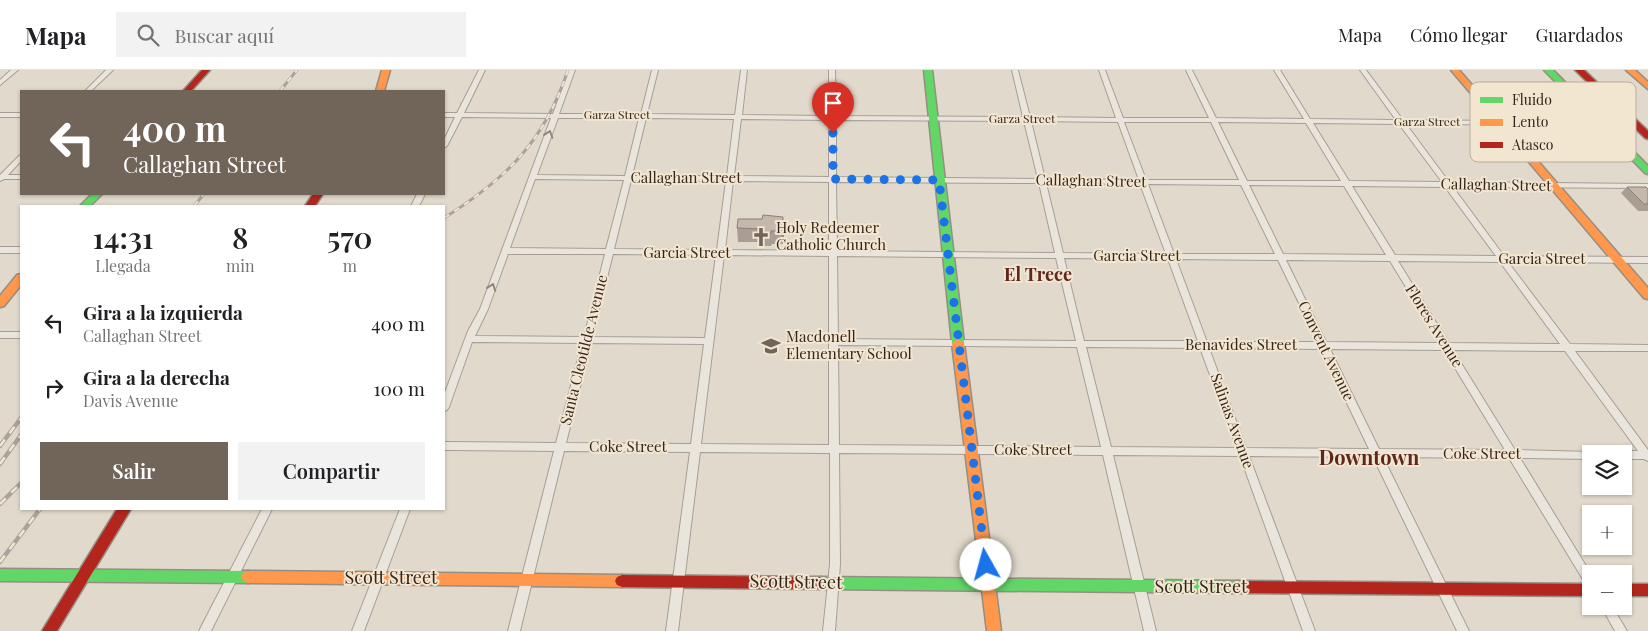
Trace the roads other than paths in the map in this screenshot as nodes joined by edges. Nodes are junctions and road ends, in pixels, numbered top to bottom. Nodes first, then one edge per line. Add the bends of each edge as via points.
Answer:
1 (15, 70) edge
2 (110, 70) edge
3 (206, 70) edge
4 (386, 70) edge
5 (482, 70) edge
6 (572, 70) edge
7 (655, 70) edge
8 (744, 70) edge
9 (832, 70) edge
10 (928, 70) edge
11 (1015, 70) edge
12 (1102, 70) edge
13 (1189, 70) edge
14 (1277, 70) edge
15 (1363, 70) edge
16 (1455, 70) edge
17 (1548, 70) edge
18 (1579, 70) edge
19 (1595, 70) edge
20 (1630, 70) edge
21 (1560, 82) edge
22 (1591, 82) edge
23 (1608, 82) edge
24 (0, 83) edge
25 (1648, 87) edge
26 (1470, 88) edge
27 (89, 90) edge
28 (188, 90) edge
29 (380, 90) edge
30 (1636, 109) edge
31 (0, 115) edge
32 (20, 115) edge
33 (445, 115) edge
34 (460, 115) junction
35 (556, 115) junction
36 (644, 116) junction
37 (738, 116) junction
38 (833, 117) junction
39 (933, 118) junction
40 (1027, 119) junction
41 (1120, 120) junction
42 (1214, 120) junction
43 (1648, 120) edge
44 (1308, 121) junction
45 (1402, 122) junction
46 (1470, 123) edge
47 (1636, 125) edge
48 (1636, 130) edge
49 (1648, 136) edge
50 (445, 144) edge
51 (1648, 145) edge
52 (20, 159) edge
53 (1636, 159) edge
54 (1533, 162) edge
55 (1648, 171) edge
56 (534, 176) junction
57 (20, 177) edge
58 (628, 177) junction
59 (0, 178) edge
60 (730, 178) junction
61 (833, 179) junction
62 (939, 180) junction
63 (1042, 181) junction
64 (1143, 182) junction
65 (1244, 183) junction
66 (1346, 184) junction
67 (1448, 185) junction
68 (1554, 186) junction
69 (1648, 186) edge
70 (95, 195) edge
71 (86, 205) edge
72 (0, 250) edge
73 (20, 250) edge
74 (506, 251) junction
75 (609, 252) junction
76 (720, 253) junction
77 (833, 254) junction
78 (947, 255) junction
79 (1060, 256) junction
80 (1171, 256) junction
81 (1280, 257) junction
82 (1392, 258) junction
83 (1502, 259) junction
84 (1618, 260) junction
85 (1648, 260) edge
86 (20, 279) edge
87 (1648, 295) edge
88 (0, 303) edge
89 (0, 335) edge
90 (20, 335) edge
91 (470, 335) junction
92 (587, 340) junction
93 (709, 341) junction
94 (834, 342) junction
95 (958, 343) junction
96 (1081, 344) junction
97 (1203, 344) junction
98 (1323, 345) junction
99 (1446, 346) junction
100 (1567, 347) junction
101 (1648, 348) edge
102 (445, 404) edge
103 (445, 446) edge
104 (560, 446) junction
105 (695, 448) junction
106 (834, 448) junction
107 (971, 450) junction
108 (1107, 451) junction
109 (1243, 452) junction
110 (1376, 453) junction
111 (1512, 454) junction
112 (1582, 455) edge
113 (1632, 455) edge
114 (1647, 456) edge
115 (123, 510) edge
116 (266, 510) edge
117 (405, 510) edge
118 (1582, 568) edge
119 (0, 575) edge
120 (82, 576) junction
121 (232, 577) junction
122 (379, 577) junction
123 (526, 579) junction
124 (678, 581) junction
125 (833, 583) junction
126 (989, 585) junction
127 (1139, 586) junction
128 (1293, 587) junction
129 (1441, 588) junction
130 (1582, 590) edge
131 (1632, 590) edge
132 (1648, 590) edge
133 (1611, 615) edge
134 (48, 631) edge
135 (205, 631) edge
136 (358, 631) edge
137 (514, 631) edge
138 (672, 631) edge
139 (829, 631) edge
140 (994, 631) edge
141 (1150, 631) edge
142 (1309, 631) edge
143 (1462, 631) edge
144 (1621, 631) edge

1 - 24 street
2 - 27 street
3 - 28 main road
4 - 29 main road
5 - 34 street
6 - 35 street
7 - 36 street, Santa Cleotilde Avenue
8 - 37 street
9 - 38 street
10 - 39 main road
11 - 40 street
12 - 41 street, Salinas Avenue
13 - 42 street, Convent Avenue
14 - 44 street, Flores Avenue
15 - 45 street
16 - 26 main road
17 - 21 main road
18 - 22 main road
19 - 23 main road
20 - 25 main road
30 - 43 main road
31 - 32 street
33 - 34 street, Garza Street
34 - 35 street, Garza Street
34 - 50 street
35 - 36 street, Garza Street
56 -> 35 street
36 - 37 street, Garza Street
36 - 58 street, Santa Cleotilde Avenue
37 - 38 street, Garza Street
37 - 60 street
38 - 39 street, Garza Street
38 - 61 street
39 - 40 street, Garza Street
39 - 62 main road
40 - 41 street, Garza Street
40 - 63 street
41 - 42 street, Garza Street
41 - 64 street, Salinas Avenue
42 - 44 street, Garza Street
42 - 65 street, Convent Avenue
44 - 45 street, Garza Street
44 - 66 street, Flores Avenue
45 - 46 street, Garza Street
45 - 67 street
47 - 49 main road
48 - 51 main road
52 - 59 street
53 - 55 main road
54 - 68 main road
56 - 58 street, Callaghan Street
56 - 74 street
57 - 59 street
58 - 60 street, Callaghan Street
58 - 75 street, Santa Cleotilde Avenue
60 - 61 street, Callaghan Street
60 - 76 street
61 - 62 street, Callaghan Street
61 - 77 street
62 - 63 street, Callaghan Street
62 - 78 main road
63 - 64 street, Callaghan Street
63 - 79 street
64 - 65 street, Callaghan Street
64 - 80 street, Salinas Avenue
65 - 66 street, Callaghan Street
65 - 81 street, Convent Avenue
66 - 67 street, Callaghan Street
66 - 82 street, Flores Avenue
67 - 68 street, Callaghan Street
67 - 83 street
68 - 69 street, Callaghan Street
68 - 84 main road
70 - 71 main road
72 - 73 street
74 - 75 street, Garcia Street
91 -> 74 street via 484,309
75 - 76 street, Garcia Street
75 - 92 street, Santa Cleotilde Avenue
76 - 77 street, Garcia Street
76 - 93 street
77 - 78 street, Garcia Street
77 - 94 street
78 - 79 street, Garcia Street
78 - 95 main road
79 - 80 street, Garcia Street
79 - 96 street
80 - 81 street, Garcia Street
80 - 97 street, Salinas Avenue
81 - 82 street, Garcia Street
81 - 98 street, Convent Avenue
82 - 83 street, Garcia Street
82 - 99 street, Flores Avenue
83 - 84 street, Garcia Street
83 - 100 street
84 - 85 street, Garcia Street
84 - 87 main road
86 - 88 main road
89 - 90 street
91 - 92 street
91 - 102 street
92 - 93 street
92 - 104 street, Santa Cleotilde Avenue
93 - 105 street
94 - 95 street, Benavides Street
94 - 106 street
95 - 96 street, Benavides Street
95 - 107 main road
96 - 97 street, Benavides Street
96 - 108 street
97 - 98 street, Benavides Street
97 - 109 street, Salinas Avenue
98 - 99 street, Benavides Street
98 - 110 street, Convent Avenue
99 - 100 street, Benavides Street
99 - 111 street, Flores Avenue
100 - 101 street, Benavides Street
100 - 114 street
103 - 104 street, Coke Street
104 - 105 street, Coke Street
104 - 123 street, Santa Cleotilde Avenue
105 - 106 street, Coke Street
105 - 124 street
106 - 107 street, Coke Street
106 - 125 street
107 - 108 street, Coke Street
107 - 126 main road
108 - 109 street, Coke Street
108 - 127 street
109 - 110 street, Coke Street
109 - 128 street, Salinas Avenue
110 - 111 street, Coke Street
110 - 129 street, Convent Avenue
111 - 112 street, Coke Street
111 - 118 street, Flores Avenue
113 - 114 street
115 - 120 main road
116 - 121 street
117 - 122 street
119 - 120 main road, Scott Street
120 - 121 main road, Scott Street
120 - 134 main road
121 - 122 main road, Scott Street
121 - 135 street
122 - 123 main road, Scott Street
122 - 136 street
123 - 124 main road, Scott Street
123 - 137 street, Santa Cleotilde Avenue
124 - 125 main road, Scott Street
124 - 138 street
125 - 126 main road, Scott Street
125 - 139 street
126 - 127 main road, Scott Street
126 - 140 main road
127 - 128 main road, Scott Street
127 - 141 street
128 - 129 main road, Scott Street
128 - 142 street, Salinas Avenue
129 - 130 main road, Scott Street
129 - 143 street, Convent Avenue
131 - 132 main road
133 - 144 street

